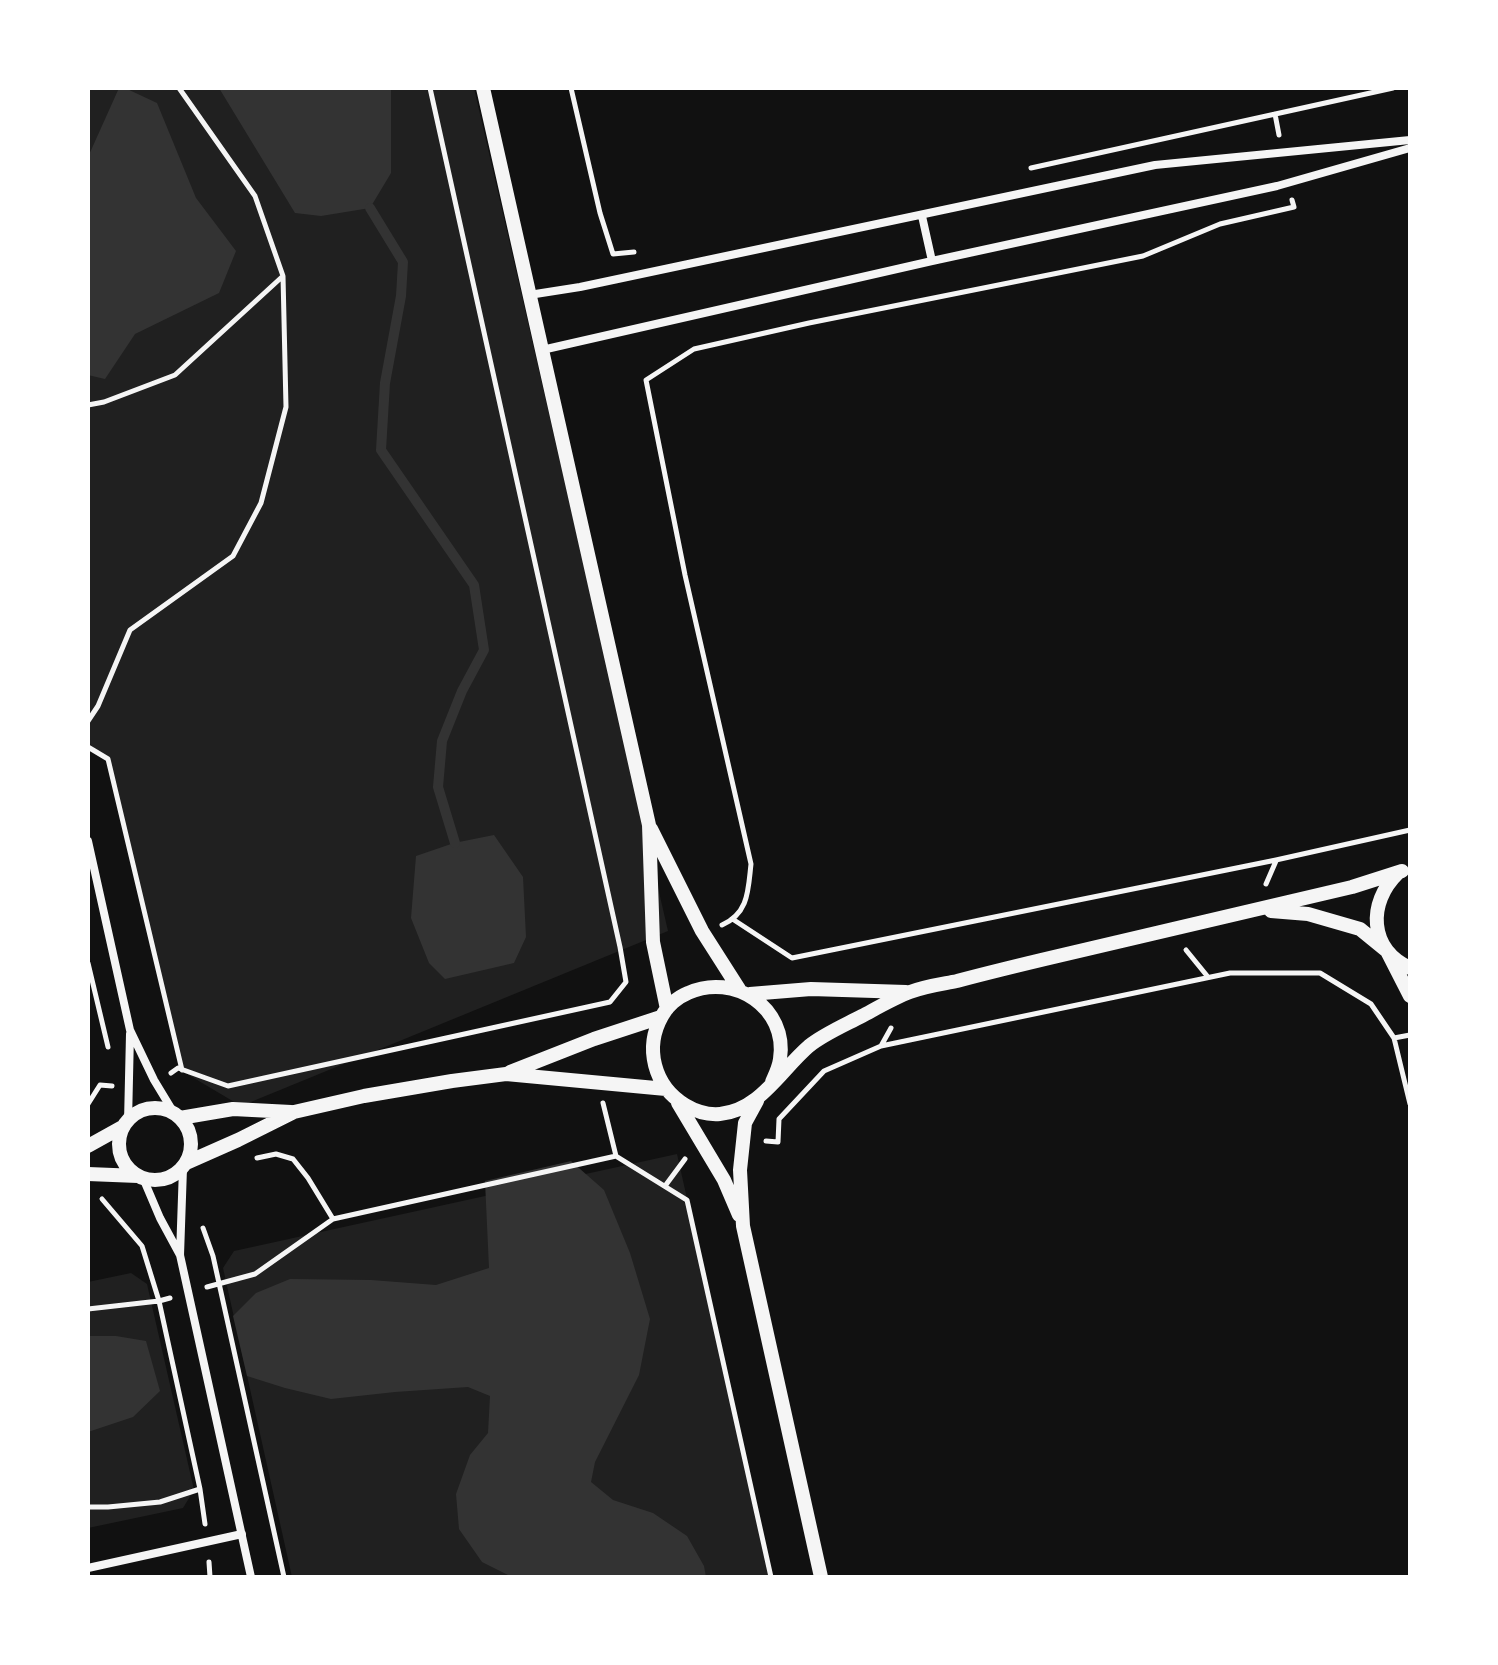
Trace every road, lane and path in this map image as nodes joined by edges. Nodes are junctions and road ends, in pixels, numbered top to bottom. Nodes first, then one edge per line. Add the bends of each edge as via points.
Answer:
1 (179, 88) edge
2 (430, 88) edge
3 (483, 88) edge
4 (571, 88) edge
5 (1393, 88) edge
6 (1275, 114) junction
7 (1410, 140) edge
8 (1410, 148) edge
9 (1283, 151) junction
10 (1028, 168) dead end
11 (1289, 183) junction
12 (922, 216) junction
13 (644, 251) dead end
14 (932, 261) junction
15 (283, 276) junction
16 (529, 295) junction
17 (542, 350) junction
18 (88, 405) edge
19 (88, 721) edge
20 (88, 747) edge
21 (649, 825) junction
22 (1410, 830) edge
23 (88, 841) edge
24 (1406, 869) edge
25 (1255, 910) junction
26 (734, 920) junction
27 (1169, 929) junction
28 (702, 931) junction
29 (653, 942) junction
30 (620, 947) junction
31 (1387, 951) junction
32 (88, 963) edge
33 (1410, 968) edge
34 (1208, 977) junction
35 (744, 992) junction
36 (910, 992) junction
37 (1410, 996) edge
38 (582, 1008) junction
39 (664, 1013) junction
40 (130, 1030) junction
41 (1410, 1035) edge
42 (1394, 1038) junction
43 (589, 1040) junction
44 (110, 1056) dead end
45 (114, 1072) dead end
46 (506, 1074) junction
47 (772, 1082) junction
48 (599, 1084) junction
49 (228, 1086) junction
50 (117, 1087) dead end
51 (670, 1094) junction
52 (758, 1100) junction
53 (1410, 1104) edge
54 (233, 1109) junction
55 (294, 1112) junction
56 (177, 1116) junction
57 (126, 1124) junction
58 (238, 1140) junction
59 (743, 1140) junction
60 (88, 1146) edge
61 (705, 1147) junction
62 (616, 1156) junction
63 (184, 1165) junction
64 (88, 1174) edge
65 (141, 1177) junction
66 (665, 1186) junction
67 (200, 1218) dead end
68 (333, 1219) junction
69 (743, 1226) junction
70 (180, 1255) junction
71 (219, 1284) junction
72 (159, 1301) junction
73 (88, 1309) edge
74 (88, 1507) edge
75 (242, 1534) junction
76 (88, 1568) edge
77 (251, 1577) edge
78 (284, 1577) edge
79 (771, 1577) edge
80 (821, 1577) edge

1 - 15 path via 255,196
2 - 30 path
3 - 16 street
4 - 13 path via 613,254
5 - 6 path
6 - 9 path
6 - 10 path
7 - 9 street
8 - 11 street
9 - 12 street via 1155,165
11 - 14 street
11 - 26 path via 1294,207 1220,224 1143,256 694,349 646,380 751,864 744,906
12 - 14 street
12 - 16 street
14 - 17 street
15 - 18 path via 175,375
15 - 19 path via 286,407 261,503 233,556 130,630
16 - 17 street
17 - 21 street
20 - 49 path via 108,759 182,1071
21 - 28 street
21 - 29 street
22 - 26 path via 792,958
23 - 40 street
24 - 25 street
24 - 31 street via 1380,899 1376,917
25 - 27 street
25 - 31 street via 1308,914 1360,929
26 - 28 path
27 - 34 path
27 - 36 street
28 - 35 street
29 - 30 path
29 - 39 street
30 - 38 path via 626,982 610,1002
31 - 33 street
31 - 37 street
32 - 44 path
34 - 42 path via 1320,973 1371,1004
34 - 59 path via 881,1046 824,1071 779,1119 778,1142
35 - 36 street
35 - 39 street via 719,985 700,987
35 - 47 street via 768,1012 779,1034 780,1059
36 - 47 street via 811,1045
38 - 43 path
38 - 49 path
39 - 43 street
39 - 51 street via 652,1041 654,1067
40 - 56 street
40 - 57 street
41 - 42 path
42 - 53 path
43 - 46 street
45 - 50 path
46 - 48 street
46 - 55 street
47 - 52 street
48 - 51 street
48 - 62 path
49 - 54 path
51 - 52 street via 694,1111 717,1114
51 - 61 street
52 - 59 street via 745,1123
54 - 55 street
54 - 56 street
55 - 58 street
56 - 57 street via 155,1108
56 - 63 street via 191,1139
57 - 60 street
57 - 65 street via 120,1137 123,1160
58 - 63 street
58 - 68 path via 244,1162 276,1154 293,1159
59 - 69 street
61 - 66 path via 690,1153
61 - 69 street
62 - 66 path
62 - 68 path
63 - 65 street via 165,1179
63 - 70 street
64 - 65 street
64 - 72 path via 96,1193 142,1246
65 - 70 street
66 - 79 path via 687,1200
67 - 71 path
68 - 71 path via 255,1274
69 - 80 street
70 - 75 street
71 - 78 path
72 - 73 path
72 - 74 path via 200,1489 160,1502
75 - 76 street
75 - 77 street

